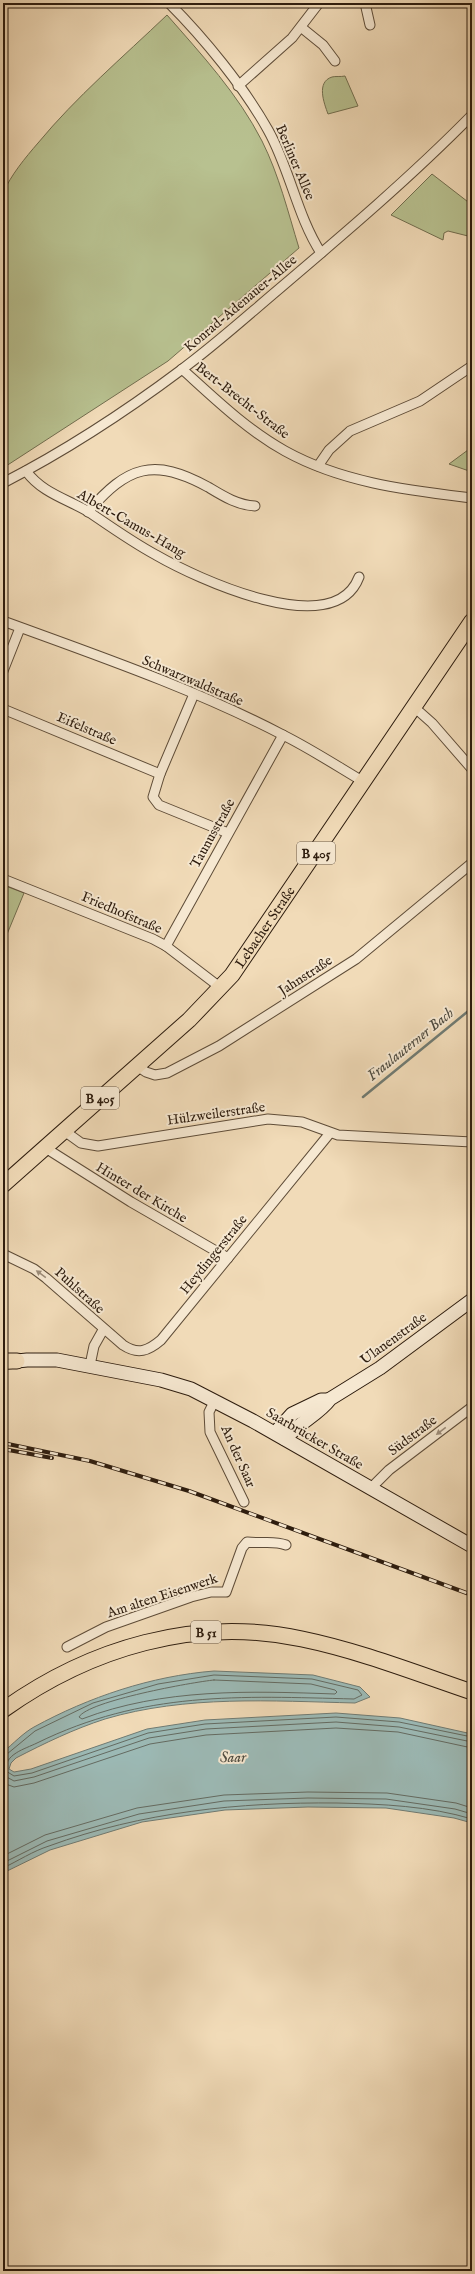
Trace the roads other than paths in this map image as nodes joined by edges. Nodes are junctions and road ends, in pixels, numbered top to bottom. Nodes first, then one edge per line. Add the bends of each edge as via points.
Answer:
1 (169, 3) edge
2 (319, 3) edge
3 (365, 3) edge
4 (370, 25) dead end
5 (302, 28) junction
6 (335, 61) dead end
7 (238, 86) junction
8 (472, 116) edge
9 (321, 253) junction
10 (472, 366) edge
11 (182, 370) junction
12 (318, 466) junction
13 (26, 471) junction
14 (3, 483) edge
15 (472, 498) edge
16 (255, 506) dead end
17 (88, 512) junction
18 (360, 577) dead end
19 (3, 621) edge
20 (472, 621) edge
21 (20, 628) junction
22 (3, 671) edge
23 (194, 694) junction
24 (414, 707) junction
25 (3, 708) edge
26 (283, 734) junction
27 (472, 768) edge
28 (160, 774) junction
29 (364, 782) junction
30 (228, 833) junction
31 (472, 863) edge
32 (3, 879) edge
33 (166, 946) junction
34 (221, 988) junction
35 (137, 1066) junction
36 (63, 1130) junction
37 (330, 1133) junction
38 (472, 1142) edge
39 (44, 1148) junction
40 (3, 1185) edge
41 (3, 1254) edge
42 (228, 1258) junction
43 (472, 1300) edge
44 (103, 1330) junction
45 (8, 1362) edge
46 (90, 1365) junction
47 (215, 1400) junction
48 (472, 1407) edge
49 (280, 1436) junction
50 (371, 1488) junction
51 (244, 1502) dead end
52 (286, 1545) dead end
53 (472, 1546) edge
54 (67, 1647) dead end
55 (472, 1692) edge
56 (3, 1710) edge

1 - 7 street, Berliner Allee
2 - 5 street
3 - 4 street
5 - 6 street via 323,45
5 - 7 street
7 - 9 street, Berliner Allee via 268,130 290,178 309,231
8 - 9 street, Konrad-Adenauer-Allee
9 - 11 street, Konrad-Adenauer-Allee
10 - 12 street via 420,401 350,431 329,450
11 - 12 street, Bert-Brecht-Straße via 259,433 284,450
11 - 13 street, Konrad-Adenauer-Allee
12 - 15 street, Bert-Brecht-Straße via 353,479 386,487
13 - 14 street, Konrad-Adenauer-Allee
13 - 17 street, Albert-Camus-Hang via 40,486
16 - 17 street via 237,503 183,474 156,469 123,478
17 - 18 street, Albert-Camus-Hang via 157,556 210,581 263,599 303,606 327,603 349,594
19 - 21 street, Schwarzwaldstraße
20 - 24 main road, Lebacher Straße / B 405
21 - 22 street
21 - 23 street, Schwarzwaldstraße
23 - 26 street, Schwarzwaldstraße
23 - 28 street
24 - 27 street via 432,723
24 - 29 main road, Lebacher Straße / B 405
25 - 28 street, Eifelstraße
26 - 29 street, Schwarzwaldstraße
26 - 30 street, Taunusstraße
28 - 30 street via 153,793 154,800 159,805
29 - 34 main road, Lebacher Straße / B 405 via 248,954
30 - 33 street, Taunusstraße
31 - 35 street, Jahnstraße via 356,959 219,1046 167,1073 155,1075
32 - 33 street, Friedhofstraße via 96,915
33 - 34 street, Friedhofstraße
34 - 35 main road, Lebacher Straße / B 405
35 - 36 main road, Lebacher Straße / B 405
36 - 37 street, Hülzweilerstraße via 81,1143 98,1146 261,1119 302,1122
36 - 39 main road, Lebacher Straße / B 405
37 - 38 street, Hülzweilerstraße via 352,1137
37 - 42 street, Heydingerstraße
39 - 40 main road, Lebacher Straße / B 405
39 - 42 street, Hinter der Kirche
44 -> 41 street, Puhlstraße via 34,1270
42 - 44 street, Heydingerstraße via 161,1340 150,1349 133,1352
43 - 49 street, Ulanenstraße via 380,1368 330,1399 321,1400 292,1414
44 - 46 street, Puhlstraße via 94,1346
45 - 46 street, Saarbrücker Straße via 57,1360
46 - 47 street, Saarbrücker Straße via 174,1383
47 - 49 street, Saarbrücker Straße
47 - 51 street, An der Saar via 209,1412 210,1432
48 -> 50 street, Südstraße via 390,1470
49 - 50 street, Saarbrücker Straße
50 - 53 street, Saarbrücker Straße
52 - 54 street, Am alten Eisenwerk via 275,1541 262,1544 247,1542 242,1548 226,1592 211,1592 170,1604 106,1627
55 - 56 main road, B 51 via 343,1649 301,1638 244,1631 214,1632 152,1640 102,1655 59,1674

